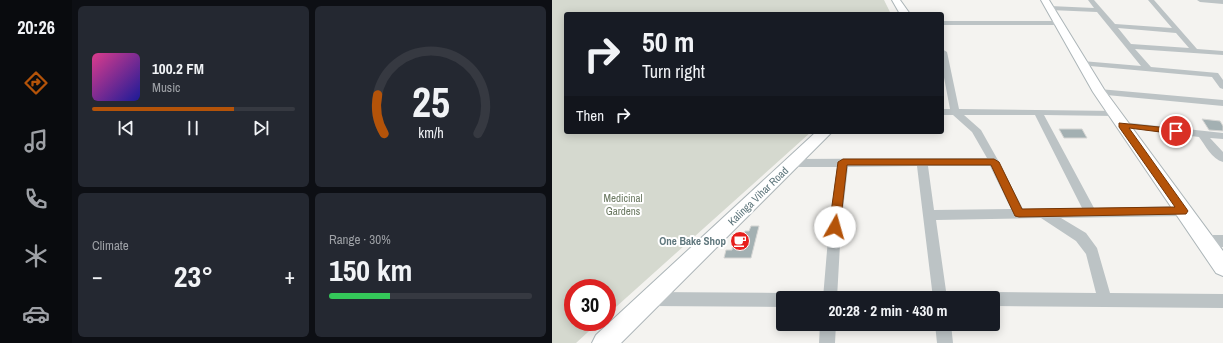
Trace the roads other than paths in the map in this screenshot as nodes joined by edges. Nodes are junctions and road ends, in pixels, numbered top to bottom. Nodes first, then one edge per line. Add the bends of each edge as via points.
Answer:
1 (896, 0) edge
2 (1091, 0) edge
3 (1151, 0) edge
4 (1200, 0) edge
5 (1206, 0) edge
6 (1220, 3) edge
7 (1047, 4) edge
8 (1100, 10) junction
9 (903, 12) edge
10 (1059, 23) junction
11 (944, 24) edge
12 (1113, 26) junction
13 (1178, 31) junction
14 (1130, 46) junction
15 (944, 52) edge
16 (1196, 52) junction
17 (1223, 53) edge
18 (1082, 63) junction
19 (1149, 70) junction
20 (1219, 76) edge
21 (1223, 86) edge
22 (946, 88) edge
23 (1099, 92) junction
24 (1223, 103) edge
25 (944, 112) edge
26 (955, 112) junction
27 (1038, 112) junction
28 (1114, 113) junction
29 (1122, 125) junction
30 (823, 134) edge
31 (1202, 134) junction
32 (1223, 136) edge
33 (1223, 158) edge
34 (843, 162) junction
35 (922, 162) junction
36 (994, 162) junction
37 (793, 163) junction
38 (1183, 211) junction
39 (1090, 212) junction
40 (1019, 213) junction
41 (1042, 213) junction
42 (929, 215) junction
43 (1204, 241) junction
44 (1223, 241) edge
45 (1223, 267) edge
46 (830, 291) edge
47 (939, 291) edge
48 (649, 299) junction
49 (1000, 299) edge
50 (776, 300) edge
51 (1105, 300) junction
52 (1223, 301) edge
53 (827, 331) edge
54 (944, 331) edge
55 (604, 343) edge
56 (826, 343) edge
57 (945, 343) edge

1 - 9 street
2 - 8 street
3 - 13 street
4 - 5 street
5 - 6 street
7 - 8 street
7 - 10 street
8 - 12 street
10 - 11 street
10 - 18 street
12 - 13 street
12 - 14 street
13 - 16 street
14 - 16 street
14 - 19 street
15 - 22 street
16 - 17 street
18 - 19 street
18 - 23 street
19 - 20 street
20 - 21 street
22 - 26 street
23 - 24 street
23 - 28 street
25 - 26 street
26 - 27 street
26 - 36 street via 976,130
27 - 28 street
27 - 39 street
28 - 29 street
29 - 31 street
29 - 38 street
30 - 37 street, Kalinga Vihar Road
31 - 32 street
31 - 33 street
34 - 35 street
34 - 37 street
34 - 46 street
35 - 36 street
35 - 42 street
36 - 40 street
37 - 48 street, Kalinga Vihar Road
38 - 39 street
38 - 43 street
39 - 41 street
40 - 41 street
40 - 42 street
41 - 51 street via 1081,237 1092,252
42 - 47 street
43 - 44 street
43 - 45 street
48 - 50 street
48 - 55 street, Kalinga Vihar Road
49 - 51 street
51 - 52 street
53 - 56 street
54 - 57 street

